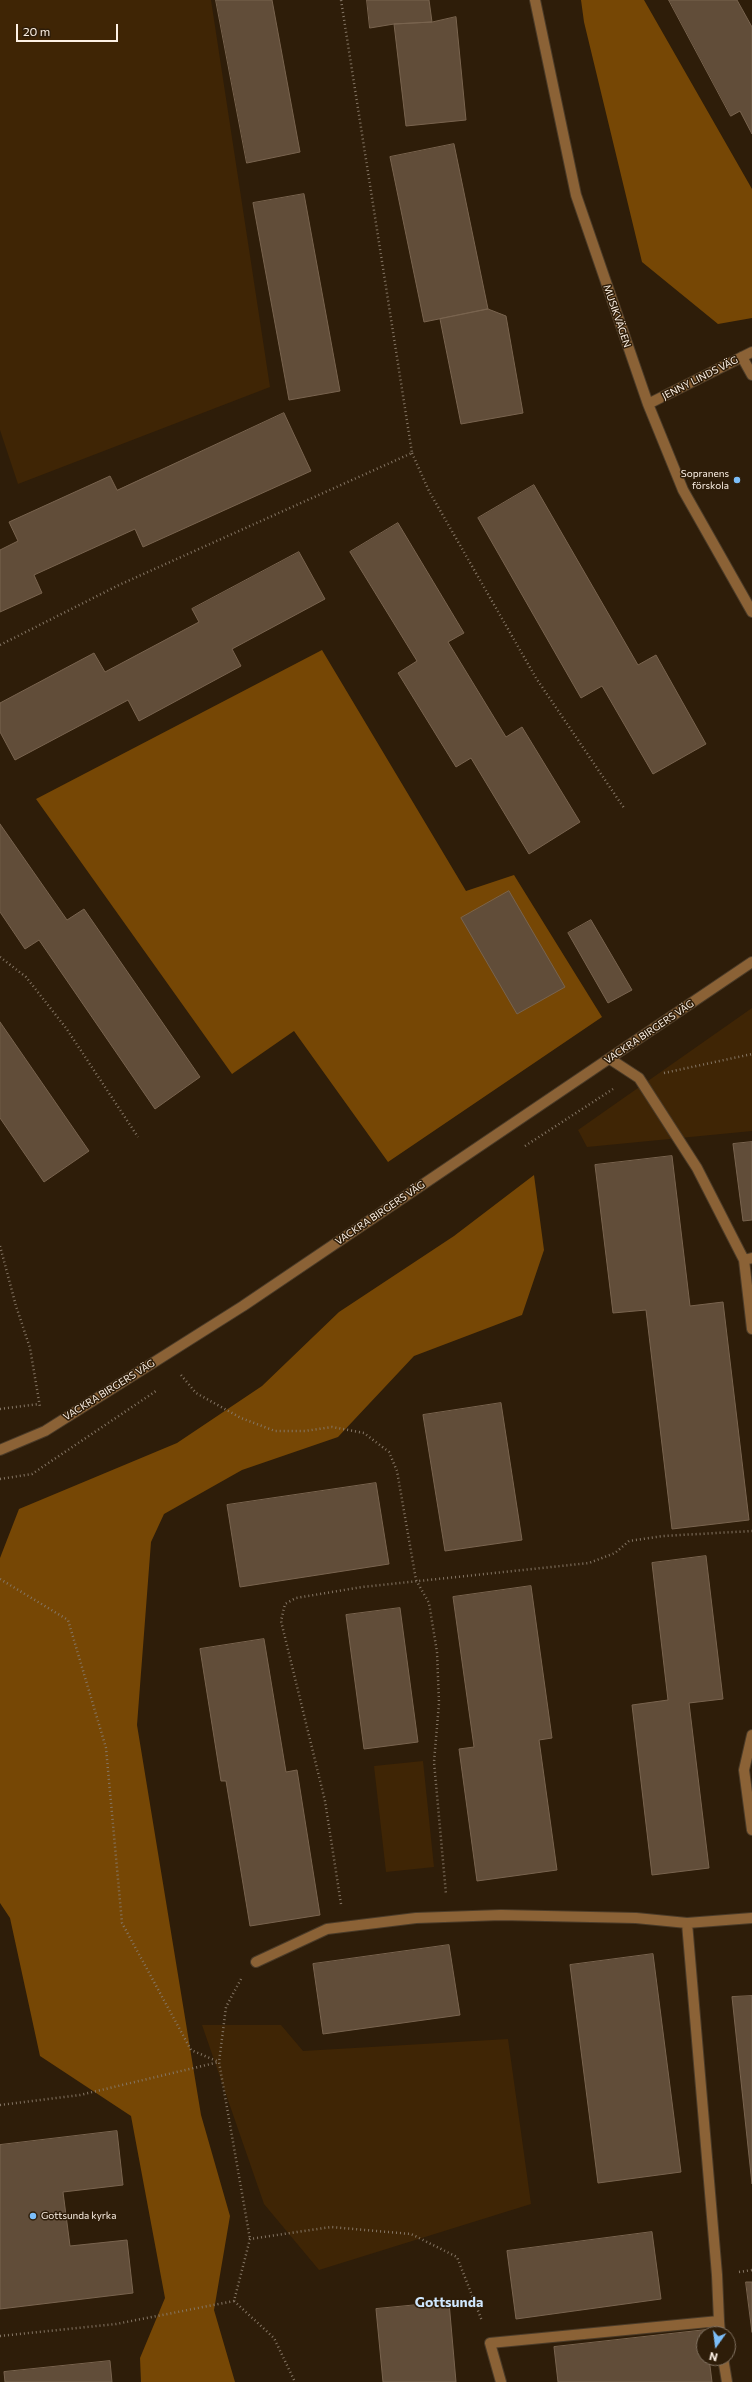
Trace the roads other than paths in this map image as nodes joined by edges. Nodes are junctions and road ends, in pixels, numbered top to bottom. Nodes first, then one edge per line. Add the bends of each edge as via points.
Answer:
1 (535, 0) edge
2 (752, 352) edge
3 (742, 357) junction
4 (752, 375) edge
5 (648, 404) junction
6 (752, 612) edge
7 (752, 962) edge
8 (610, 1059) junction
9 (748, 1259) edge
10 (752, 1329) edge
11 (0, 1450) edge
12 (752, 1736) edge
13 (752, 1830) edge
14 (752, 1918) edge
15 (686, 1923) junction
16 (256, 1962) road end
17 (719, 2321) junction
18 (719, 2326) edge
19 (725, 2366) edge
20 (501, 2382) edge
21 (726, 2382) edge

1 - 5 street, MUSIKVÄGEN via 576,195
2 - 3 street, JENNY LINDS VÄG
3 - 4 street
3 - 5 street, JENNY LINDS VÄG
5 - 6 street, MUSIKVÄGEN via 683,490
7 - 8 street, VACKRA BIRGERS VÄG
8 - 9 street via 639,1078 697,1168
8 - 11 street, VACKRA BIRGERS VÄG via 243,1306 45,1431
9 - 10 street
12 - 13 street via 744,1770
14 - 15 street
15 - 16 street via 636,1918 501,1915 416,1918 327,1929
15 - 17 street
17 - 18 street
17 - 20 street via 490,2343
19 - 21 street

